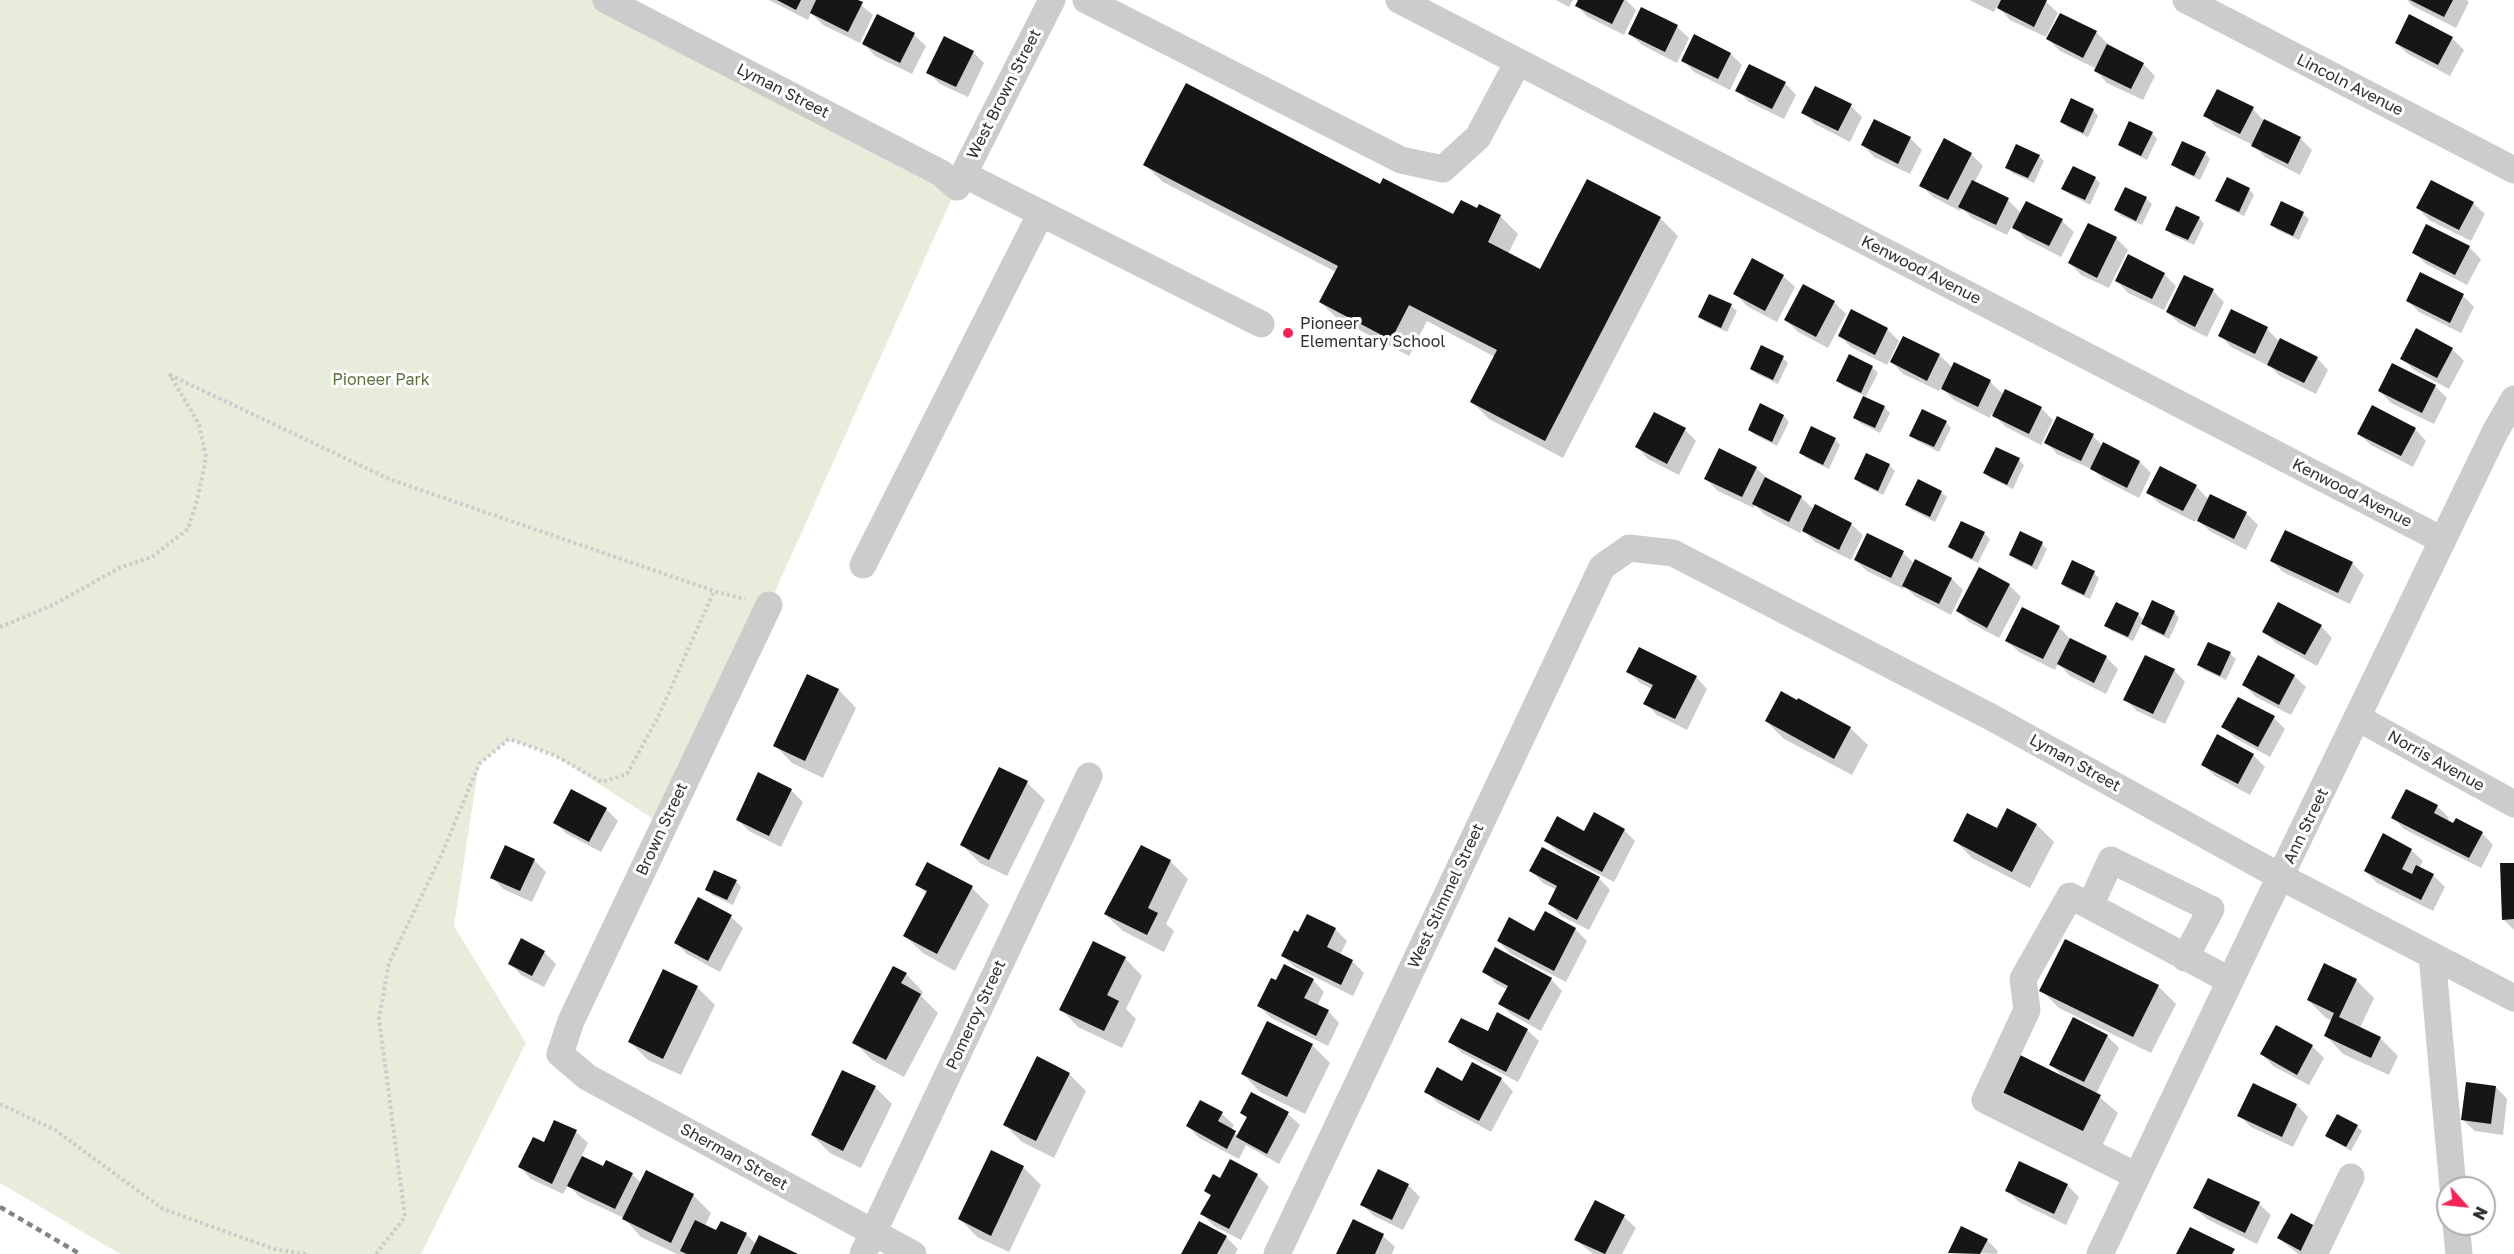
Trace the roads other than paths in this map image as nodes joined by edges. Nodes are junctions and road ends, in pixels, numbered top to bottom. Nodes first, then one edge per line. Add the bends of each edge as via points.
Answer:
1 (606, 0) edge
2 (1052, 0) edge
3 (1086, 0) edge
4 (1399, 0) edge
5 (2186, 0) edge
6 (1518, 62) junction
7 (2514, 170) edge
8 (960, 181) junction
9 (1041, 213) junction
10 (1261, 324) dead end
11 (2514, 399) edge
12 (2442, 540) junction
13 (1629, 548) joint
14 (863, 565) dead end
15 (769, 605) dead end
16 (2358, 718) junction
17 (1089, 776) dead end
18 (2514, 804) edge
19 (2281, 877) junction
20 (2090, 906) junction
21 (2432, 955) junction
22 (2185, 958) junction
23 (2229, 980) junction
24 (2514, 998) edge
25 (560, 1054) joint
26 (2137, 1176) junction
27 (2452, 1176) edge
28 (2351, 1177) dead end
29 (2457, 1236) edge
30 (868, 1243) edge
31 (913, 1254) edge
32 (1277, 1254) edge
33 (2100, 1254) edge
34 (2314, 1254) edge
35 (2459, 1254) edge

1 - 8 street, Lyman Street
2 - 8 street, West Brown Street
3 - 6 street via 1401,160 1443,169 1478,137
4 - 6 street, Kenwood Avenue
5 - 7 street, Lincoln Avenue
6 - 12 street, Kenwood Avenue
8 - 9 street, Lyman Street
9 - 10 street, Lyman Street
9 - 14 street
11 - 12 street, Ann Street
12 - 16 street, Ann Street
13 - 19 street, Lyman Street via 1673,553 1989,716
13 - 32 street, West Stimmel Street via 1602,567
15 - 25 street, Brown Street via 572,1021
16 - 18 street, Norris Avenue
16 - 19 street, Ann Street
17 - 30 street, Pomeroy Street
19 - 21 street, Lyman Street
19 - 23 street, Ann Street
20 - 22 street
20 - 22 street via 2111,860 2211,909
20 - 26 street via 2070,896 2023,979 2027,1010 1985,1100
21 - 24 street, Lyman Street
21 - 27 street
22 - 23 street
23 - 26 street, Ann Street
25 - 30 street, Sherman Street via 587,1077
26 - 33 street, Ann Street
28 - 34 street
29 - 35 street
30 - 31 street, Sherman Street

